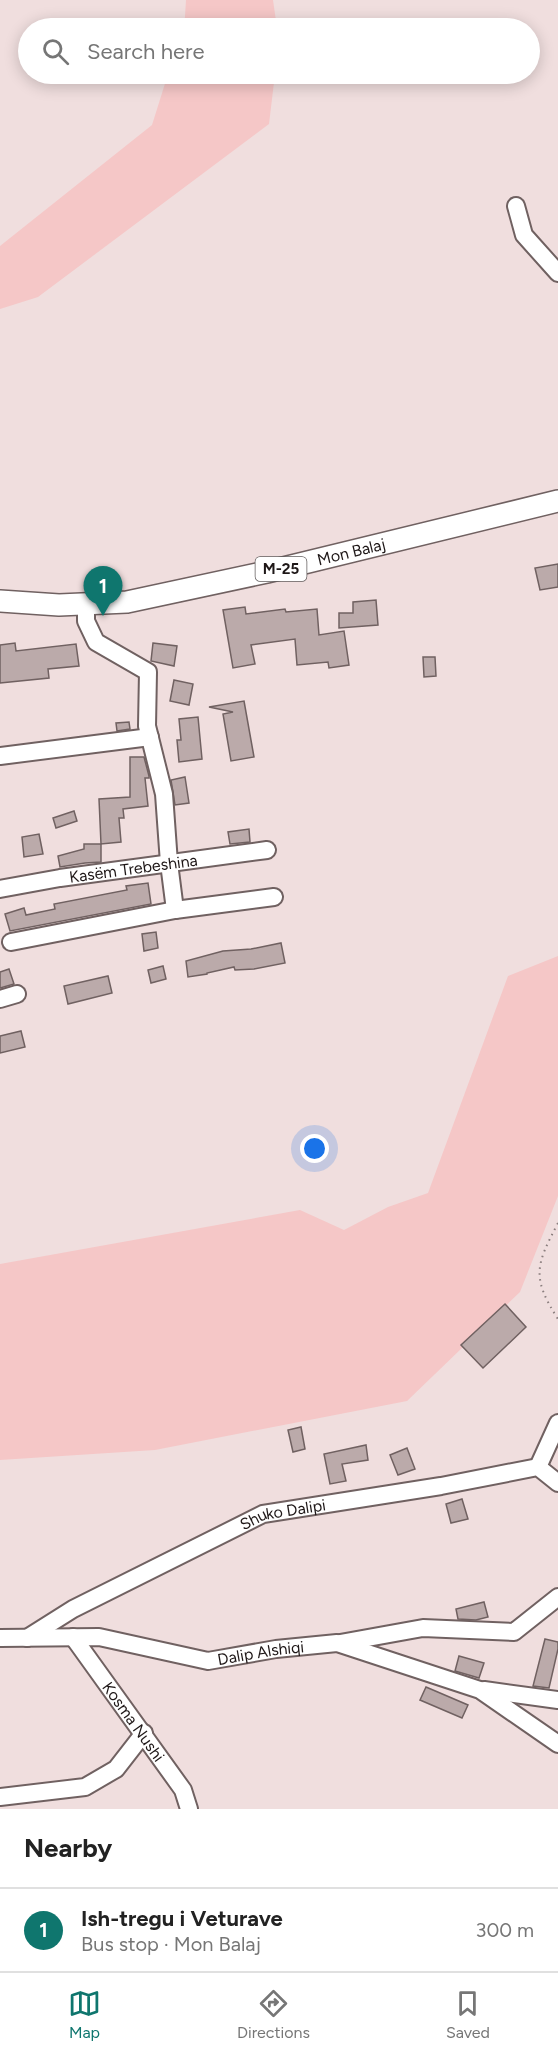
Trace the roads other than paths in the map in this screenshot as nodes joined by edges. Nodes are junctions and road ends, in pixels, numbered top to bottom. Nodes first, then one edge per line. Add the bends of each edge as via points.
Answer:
1 (516, 206) dead end
2 (558, 273) edge
3 (558, 501) edge
4 (0, 601) edge
5 (86, 604) junction
6 (150, 737) junction
7 (0, 756) edge
8 (267, 850) dead end
9 (169, 863) junction
10 (0, 889) edge
11 (274, 897) dead end
12 (175, 910) junction
13 (11, 942) dead end
14 (17, 994) dead end
15 (0, 999) edge
16 (558, 1423) edge
17 (538, 1467) junction
18 (558, 1483) edge
19 (558, 1597) edge
20 (73, 1637) junction
21 (0, 1638) edge
22 (27, 1638) junction
23 (337, 1643) junction
24 (480, 1690) junction
25 (558, 1700) edge
26 (144, 1733) junction
27 (558, 1744) edge
28 (0, 1797) edge
29 (189, 1809) edge

1 - 2 street via 524,235
3 - 5 main road, Mon Balaj / M-25 via 267,572 127,602
4 - 5 main road, Mon Balaj / M-25
5 - 6 street via 87,621 96,642 148,672
6 - 7 street
6 - 9 street via 164,794
8 - 9 street, Kasëm Trebeshina
9 - 10 street, Kasëm Trebeshina
9 - 12 street
11 - 12 street
12 - 13 street
14 - 15 street
16 - 17 street
17 - 18 street
17 - 22 street, Shuko Dalipi via 263,1514 73,1610
19 - 23 street via 514,1632 423,1628
20 - 22 street, Dalip Alshiqi
20 - 23 street, Dalip Alshiqi via 99,1637 208,1661 276,1648
20 - 26 street, Kosma Nushi
21 - 22 street, Dalip Alshiqi
23 - 24 street, Dalip Alshiqi
24 - 25 street, Dalip Alshiqi
24 - 27 street, Dalip Alshiqi
26 - 28 street via 116,1769 86,1787
26 - 29 street, Kosma Nushi via 183,1790

